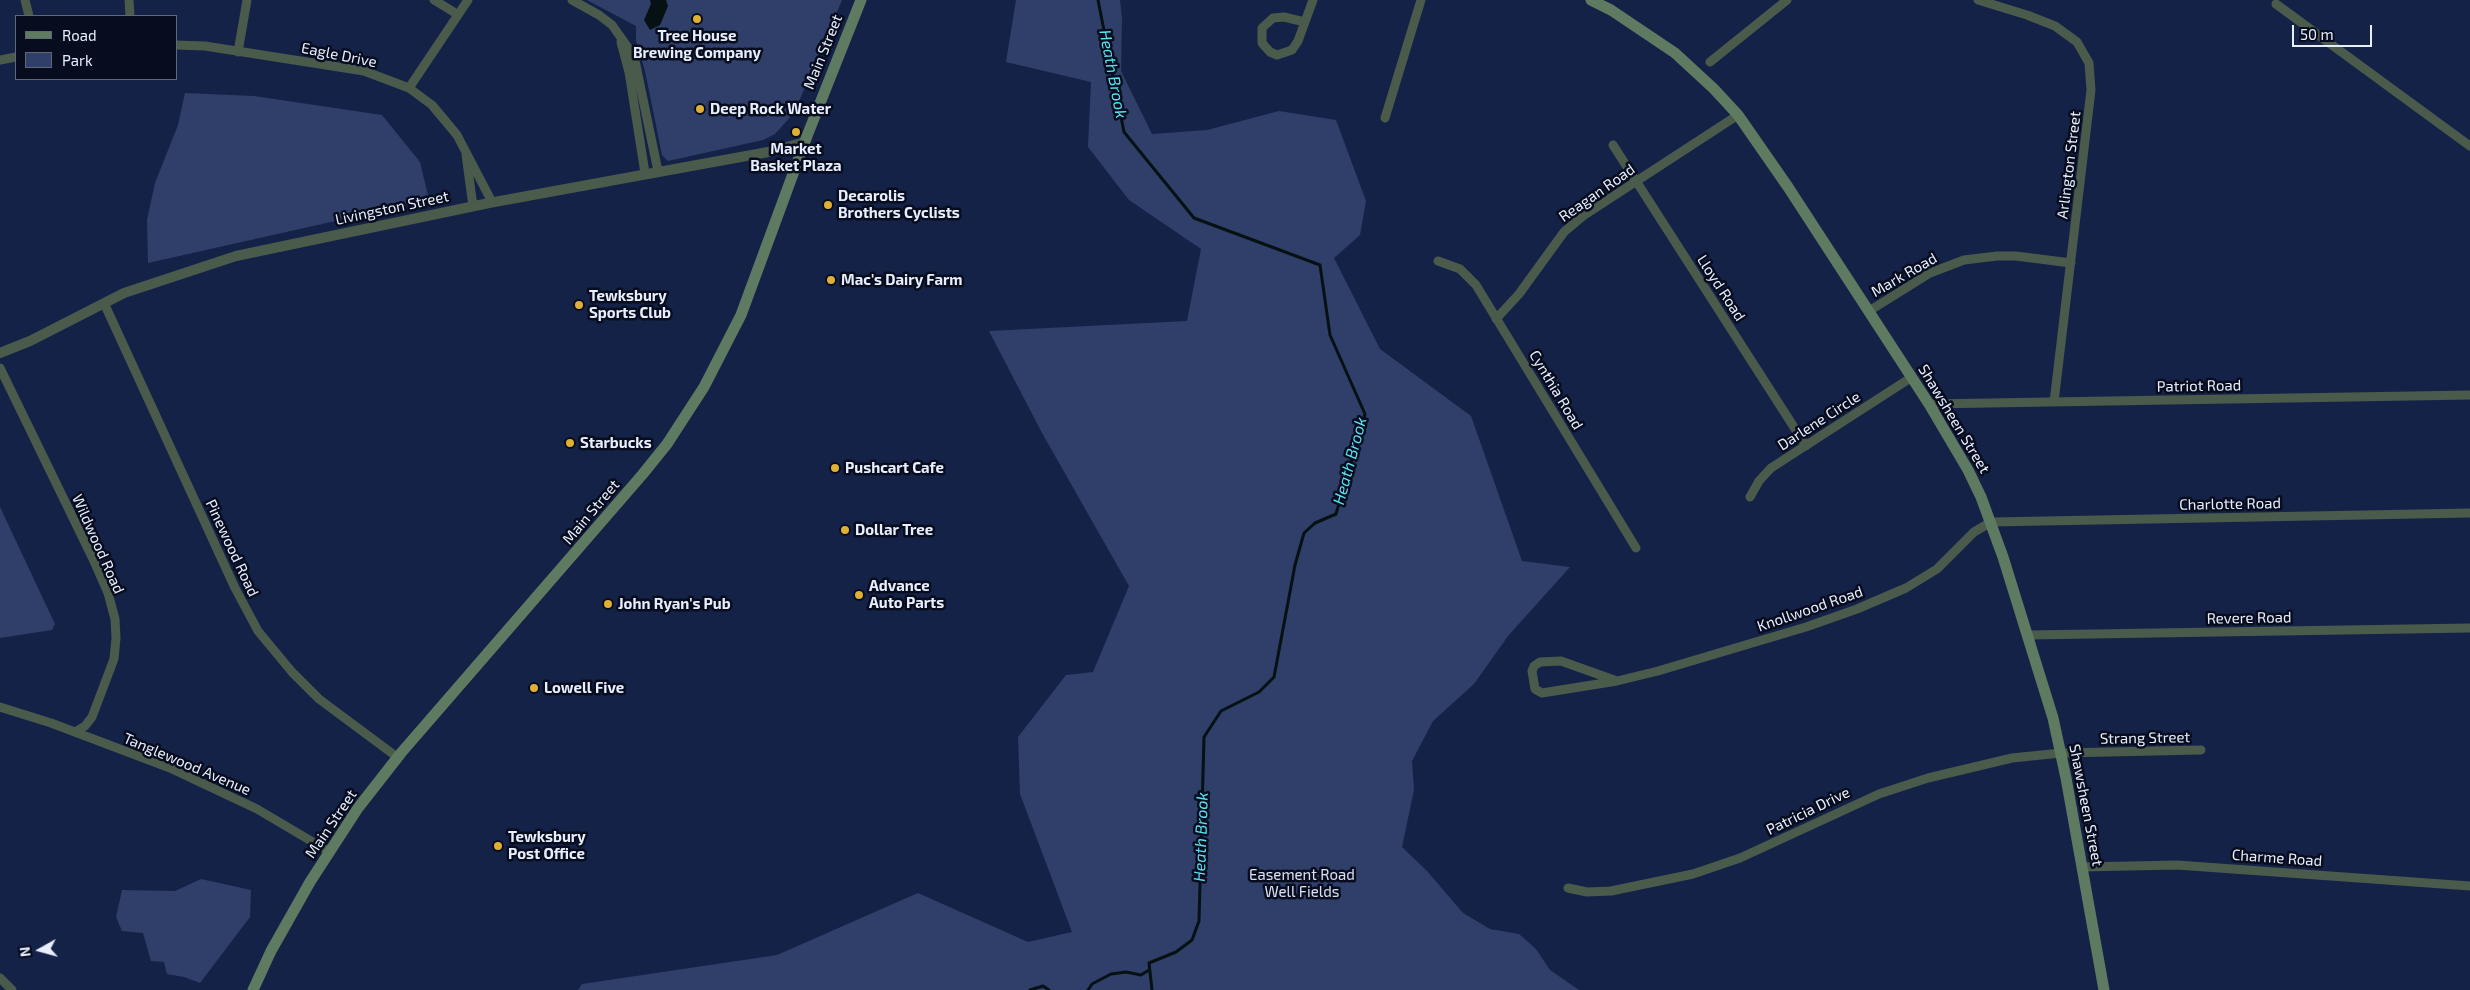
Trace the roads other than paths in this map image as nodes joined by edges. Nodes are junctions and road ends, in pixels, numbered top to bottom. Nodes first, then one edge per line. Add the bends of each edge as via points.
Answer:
1 (25, 0) edge
2 (129, 0) edge
3 (247, 0) edge
4 (434, 0) edge
5 (468, 0) edge
6 (572, 0) edge
7 (861, 0) edge
8 (1312, 0) edge
9 (1421, 0) edge
10 (1591, 0) edge
11 (1787, 0) edge
12 (1978, 0) edge
13 (2276, 4) dead end
14 (457, 14) junction
15 (30, 15) edge
16 (130, 15) edge
17 (1304, 22) junction
18 (620, 39) junction
19 (178, 45) edge
20 (238, 52) junction
21 (15, 57) edge
22 (0, 60) edge
23 (1710, 62) dead end
24 (409, 88) junction
25 (1738, 115) junction
26 (1386, 118) dead end
27 (804, 142) junction
28 (1613, 145) dead end
29 (2470, 146) edge
30 (465, 152) junction
31 (658, 171) junction
32 (645, 173) junction
33 (1637, 182) junction
34 (492, 202) junction
35 (473, 206) junction
36 (1438, 261) dead end
37 (2071, 264) junction
38 (104, 303) junction
39 (1869, 312) junction
40 (1496, 319) junction
41 (0, 353) edge
42 (0, 368) edge
43 (1912, 377) junction
44 (2470, 395) edge
45 (2054, 402) junction
46 (1929, 404) junction
47 (1806, 446) junction
48 (1750, 497) dead end
49 (2470, 513) edge
50 (1991, 522) junction
51 (1636, 548) dead end
52 (2470, 628) edge
53 (2029, 635) junction
54 (1617, 681) junction
55 (0, 707) edge
56 (75, 732) junction
57 (2201, 750) dead end
58 (2061, 753) junction
59 (397, 757) junction
60 (328, 851) junction
61 (2082, 866) junction
62 (2470, 886) edge
63 (1568, 888) dead end
64 (0, 978) edge
65 (12, 990) edge
66 (253, 990) edge
67 (2104, 990) edge

1 - 15 street
2 - 16 street
3 - 20 street
4 - 14 street
5 - 14 street
6 - 18 street via 612,25
7 - 27 main road, Main Street
8 - 17 street
9 - 26 street
10 - 25 main road, Shawsheen Street via 1675,53
11 - 23 street
12 - 37 street, Arlington Street via 2055,26 2077,42 2089,63 2091,90
13 - 29 street
14 - 24 street
17 - 17 street via 1297,44 1288,52 1273,54 1262,43 1262,28 1273,18
18 - 31 street via 634,56
18 - 32 street via 629,72
19 - 20 street, Eagle Drive
20 - 24 street, Eagle Drive via 364,71
21 - 22 street
24 - 30 street, Eagle Drive via 444,117
25 - 33 street, Reagan Road
25 - 39 main road, Shawsheen Street
27 - 31 street, Livingston Street via 768,152
27 - 59 main road, Main Street via 741,315 720,357 667,444 616,507
28 - 33 street, Lloyd Road
30 - 34 street, Eagle Drive
30 - 35 street, Eagle Drive
31 - 32 street, Livingston Street
32 - 34 street, Livingston Street
33 - 40 street, Reagan Road via 1564,232 1519,294
33 - 47 street, Lloyd Road
34 - 35 street, Livingston Street
35 - 38 street, Livingston Street via 217,261
36 - 40 street, Cynthia Road via 1460,269 1468,276
37 - 39 street, Mark Road via 2016,256 1964,260 1930,273
37 - 45 street, Arlington Street
38 - 41 street, Livingston Street
38 - 59 street, Pinewood Road via 235,588 258,631 319,699
39 - 43 main road, Shawsheen Street
40 - 51 street, Cynthia Road
42 - 56 street, Wildwood Road via 93,558 115,619 114,659 92,717
43 - 46 main road, Shawsheen Street
43 - 47 street, Darlene Circle
44 - 45 street, Patriot Road
45 - 46 street, Patriot Road
46 - 50 main road, Shawsheen Street via 1968,470
47 - 48 street, Darlene Circle via 1764,474
49 - 50 street, Charlotte Road
50 - 53 main road, Shawsheen Street
50 - 54 street, Knollwood Road via 1974,532 1937,569 1881,600 1806,627
52 - 53 street, Revere Road
53 - 58 main road, Shawsheen Street
54 - 54 street, Knollwood Road via 1561,661 1538,663 1532,671 1534,685 1540,693
55 - 56 street, Tanglewood Avenue
56 - 60 street, Tanglewood Avenue via 203,783 257,809
57 - 58 street, Strang Street
58 - 61 main road, Shawsheen Street
58 - 63 street, Patricia Drive via 2012,758 1904,785 1844,808 1740,858 1694,874 1611,892
59 - 60 main road, Main Street
60 - 66 main road, Main Street via 270,952
61 - 62 street, Charme Road via 2177,864
61 - 67 main road, Shawsheen Street
64 - 65 street

